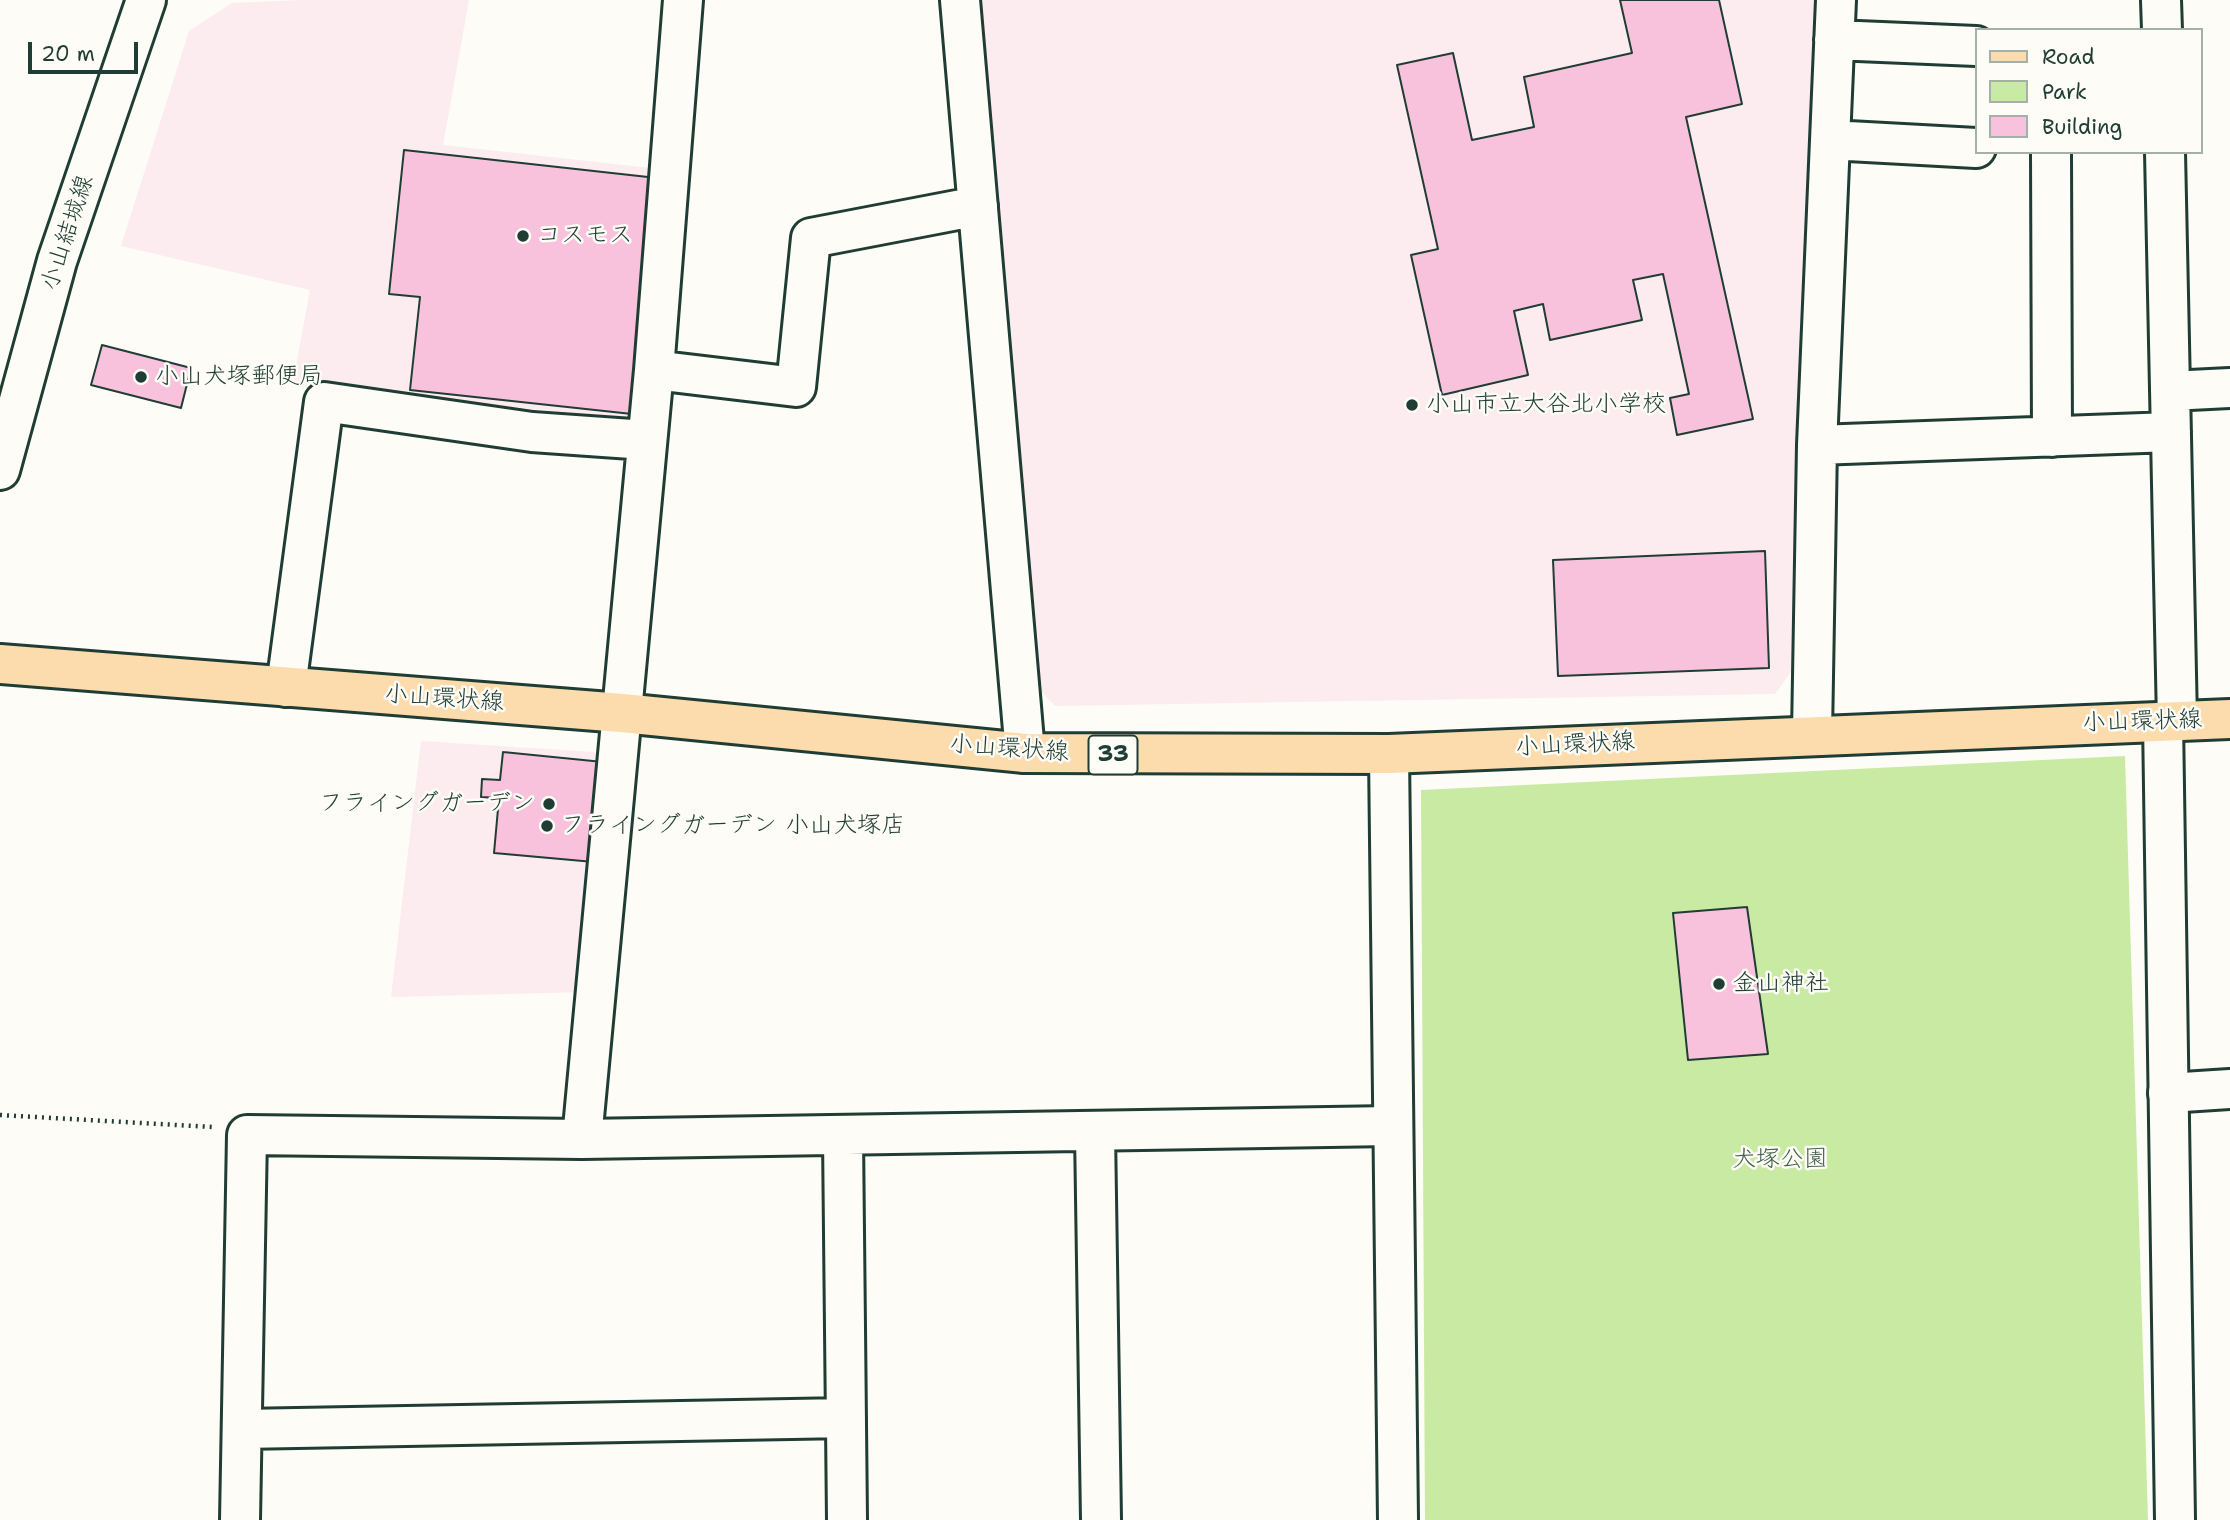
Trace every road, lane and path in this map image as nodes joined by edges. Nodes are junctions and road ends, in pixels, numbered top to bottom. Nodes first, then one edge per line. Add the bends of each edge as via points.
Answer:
1 (146, 0) edge
2 (682, 0) edge
3 (960, 0) edge
4 (1836, 0) edge
5 (2161, 0) edge
6 (2162, 28) edge
7 (1834, 40) junction
8 (1974, 46) edge
9 (1830, 140) junction
10 (1974, 148) edge
11 (2051, 154) edge
12 (2165, 154) edge
13 (978, 206) junction
14 (654, 370) junction
15 (2230, 388) edge
16 (2170, 391) junction
17 (2171, 432) junction
18 (2052, 436) junction
19 (646, 440) junction
20 (1817, 445) junction
21 (0, 470) edge
22 (0, 664) edge
23 (285, 687) junction
24 (622, 713) junction
25 (2230, 719) edge
26 (2170, 721) junction
27 (1812, 734) junction
28 (1025, 753) junction
29 (1389, 754) junction
30 (2230, 1089) edge
31 (2168, 1093) junction
32 (0, 1115) edge
33 (1391, 1126) junction
34 (1095, 1132) junction
35 (247, 1135) junction
36 (843, 1136) junction
37 (582, 1139) junction
38 (846, 1418) junction
39 (242, 1429) junction
40 (240, 1520) edge
41 (847, 1520) edge
42 (1101, 1520) edge
43 (1398, 1520) edge
44 (2175, 1520) edge

1 - 21 street, 小山結城線 via 57,261
2 - 14 street
3 - 13 street
4 - 7 street
5 - 6 street
7 - 8 street
7 - 9 street
9 - 10 street
9 - 20 street
11 - 18 street
12 - 16 street
13 - 14 street via 811,238 796,387
13 - 28 street
14 - 19 street
15 - 16 street
16 - 17 street
17 - 18 street
17 - 26 street
18 - 20 street
19 - 23 street via 532,432 324,402
19 - 24 street
20 - 27 street
22 - 23 main road, 小山環状線 / 33
23 - 24 main road, 小山環状線 / 33
24 - 28 main road, 小山環状線 / 33
24 - 37 street
25 - 26 main road, 小山環状線 / 33
26 - 27 main road, 小山環状線 / 33
26 - 31 street
27 - 29 main road, 小山環状線 / 33
28 - 29 main road, 小山環状線 / 33
29 - 33 street
30 - 31 street
31 - 44 street
32 - 35 path via 228,1128
33 - 34 street
33 - 43 street
34 - 36 street
34 - 42 street
35 - 37 street
35 - 39 street
36 - 37 street
36 - 38 street
38 - 39 street
38 - 41 street
39 - 40 street

